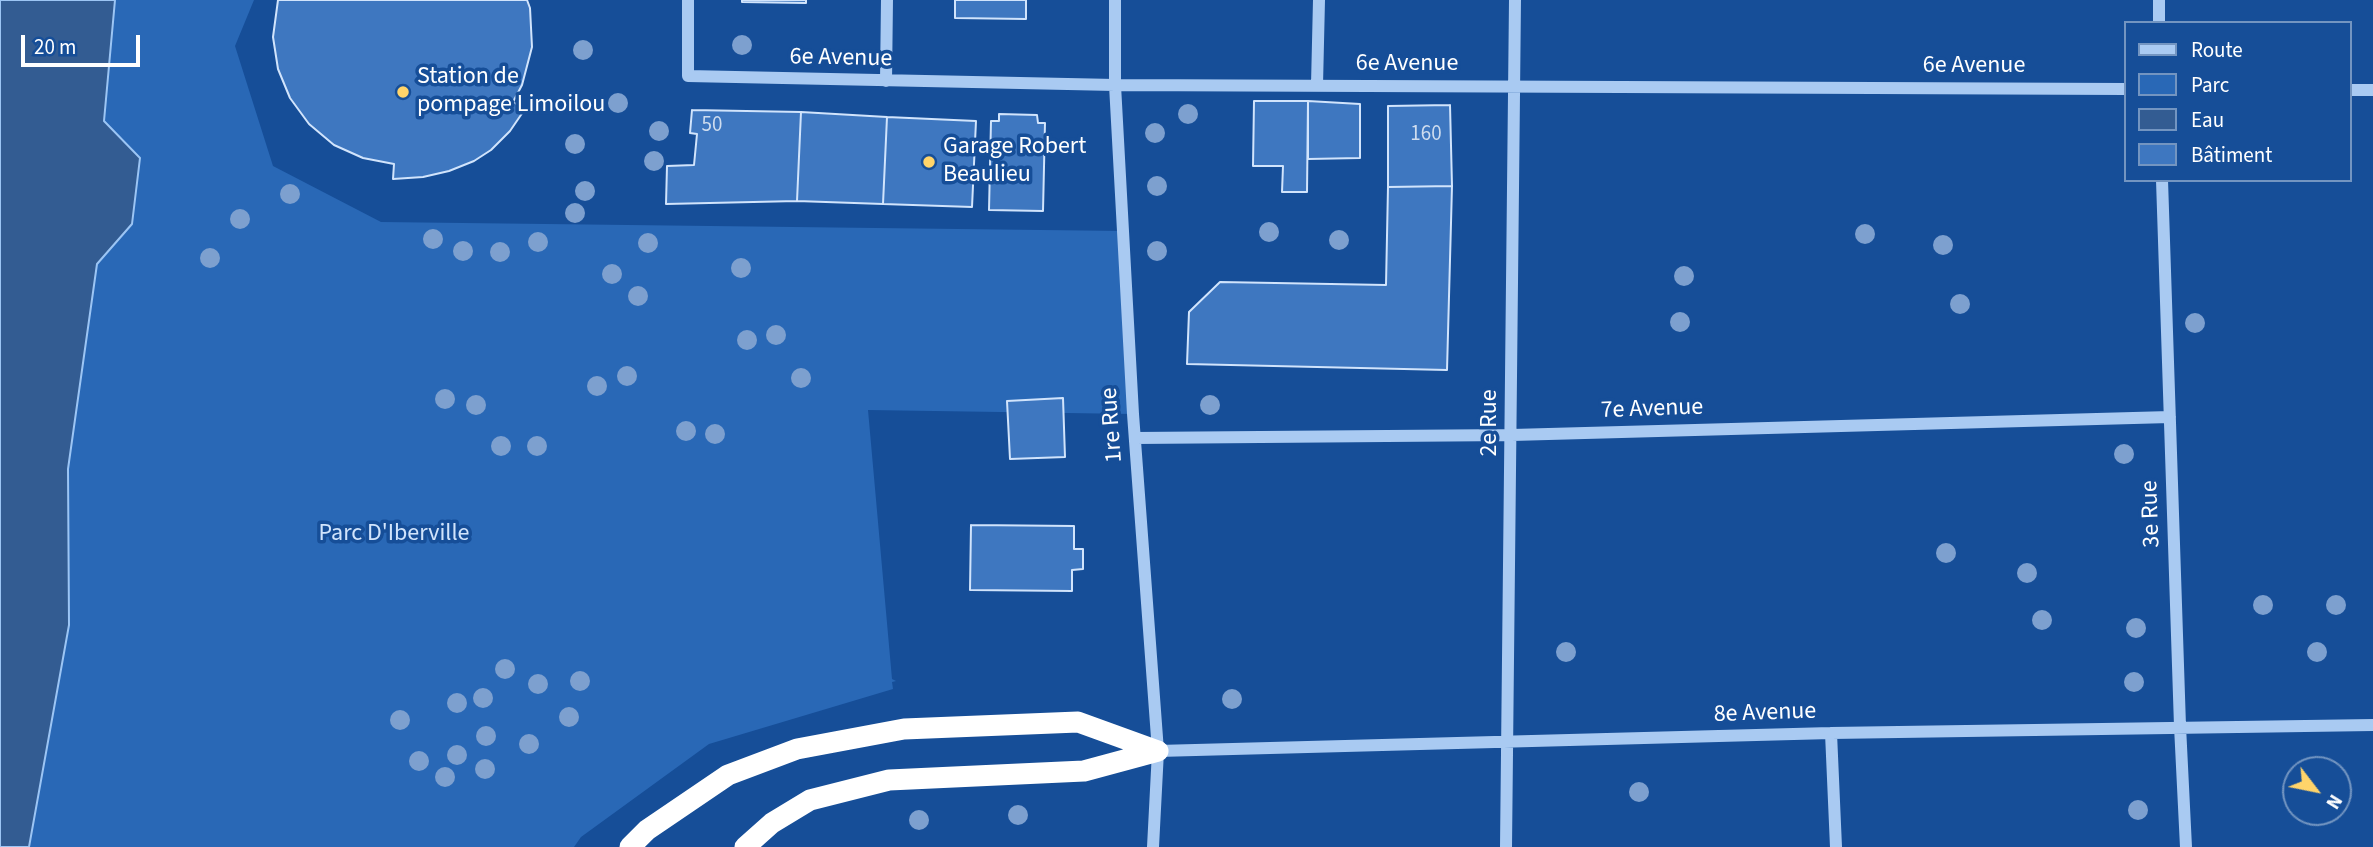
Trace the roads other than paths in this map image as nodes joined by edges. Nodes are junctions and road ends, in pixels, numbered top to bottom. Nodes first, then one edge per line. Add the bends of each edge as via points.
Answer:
1 (688, 0) edge
2 (887, 0) edge
3 (1115, 0) edge
4 (1319, 0) edge
5 (1515, 0) edge
6 (2159, 0) edge
7 (2159, 21) edge
8 (886, 81) junction
9 (1115, 85) junction
10 (1317, 85) junction
11 (1514, 86) junction
12 (2124, 89) edge
13 (2352, 90) edge
14 (2373, 90) edge
15 (2162, 182) edge
16 (2170, 417) junction
17 (1512, 435) junction
18 (1135, 438) junction
19 (2373, 724) edge
20 (2180, 726) junction
21 (1831, 733) junction
22 (1508, 743) junction
23 (1158, 751) junction
24 (630, 847) edge
25 (744, 847) edge
26 (1153, 847) edge
27 (1506, 847) edge
28 (1836, 847) edge
29 (2186, 847) edge

1 - 8 street, 6e Avenue via 688,76
2 - 8 street
3 - 9 street, 1re Rue
4 - 10 street
5 - 11 street, 2e Rue
6 - 7 street
8 - 9 street, 6e Avenue
9 - 10 street, 6e Avenue
9 - 18 street, 1re Rue
10 - 11 street, 6e Avenue
11 - 12 street, 6e Avenue
11 - 17 street, 2e Rue
13 - 14 street
15 - 16 street, 3e Rue
16 - 17 street, 7e Avenue
16 - 20 street, 3e Rue
17 - 18 street, 7e Avenue
17 - 22 street, 2e Rue
18 - 23 street, 1re Rue
19 - 20 street, 8e Avenue
20 - 21 street, 8e Avenue
20 - 29 street, 3e Rue
21 - 22 street, 8e Avenue
21 - 28 street
22 - 23 street, 8e Avenue
22 - 27 street, 2e Rue
23 - 24 highway via 1078,722 904,729 797,749 729,775 647,830
23 - 25 highway via 1084,771 889,780 810,800
23 - 26 street, 1re Rue

